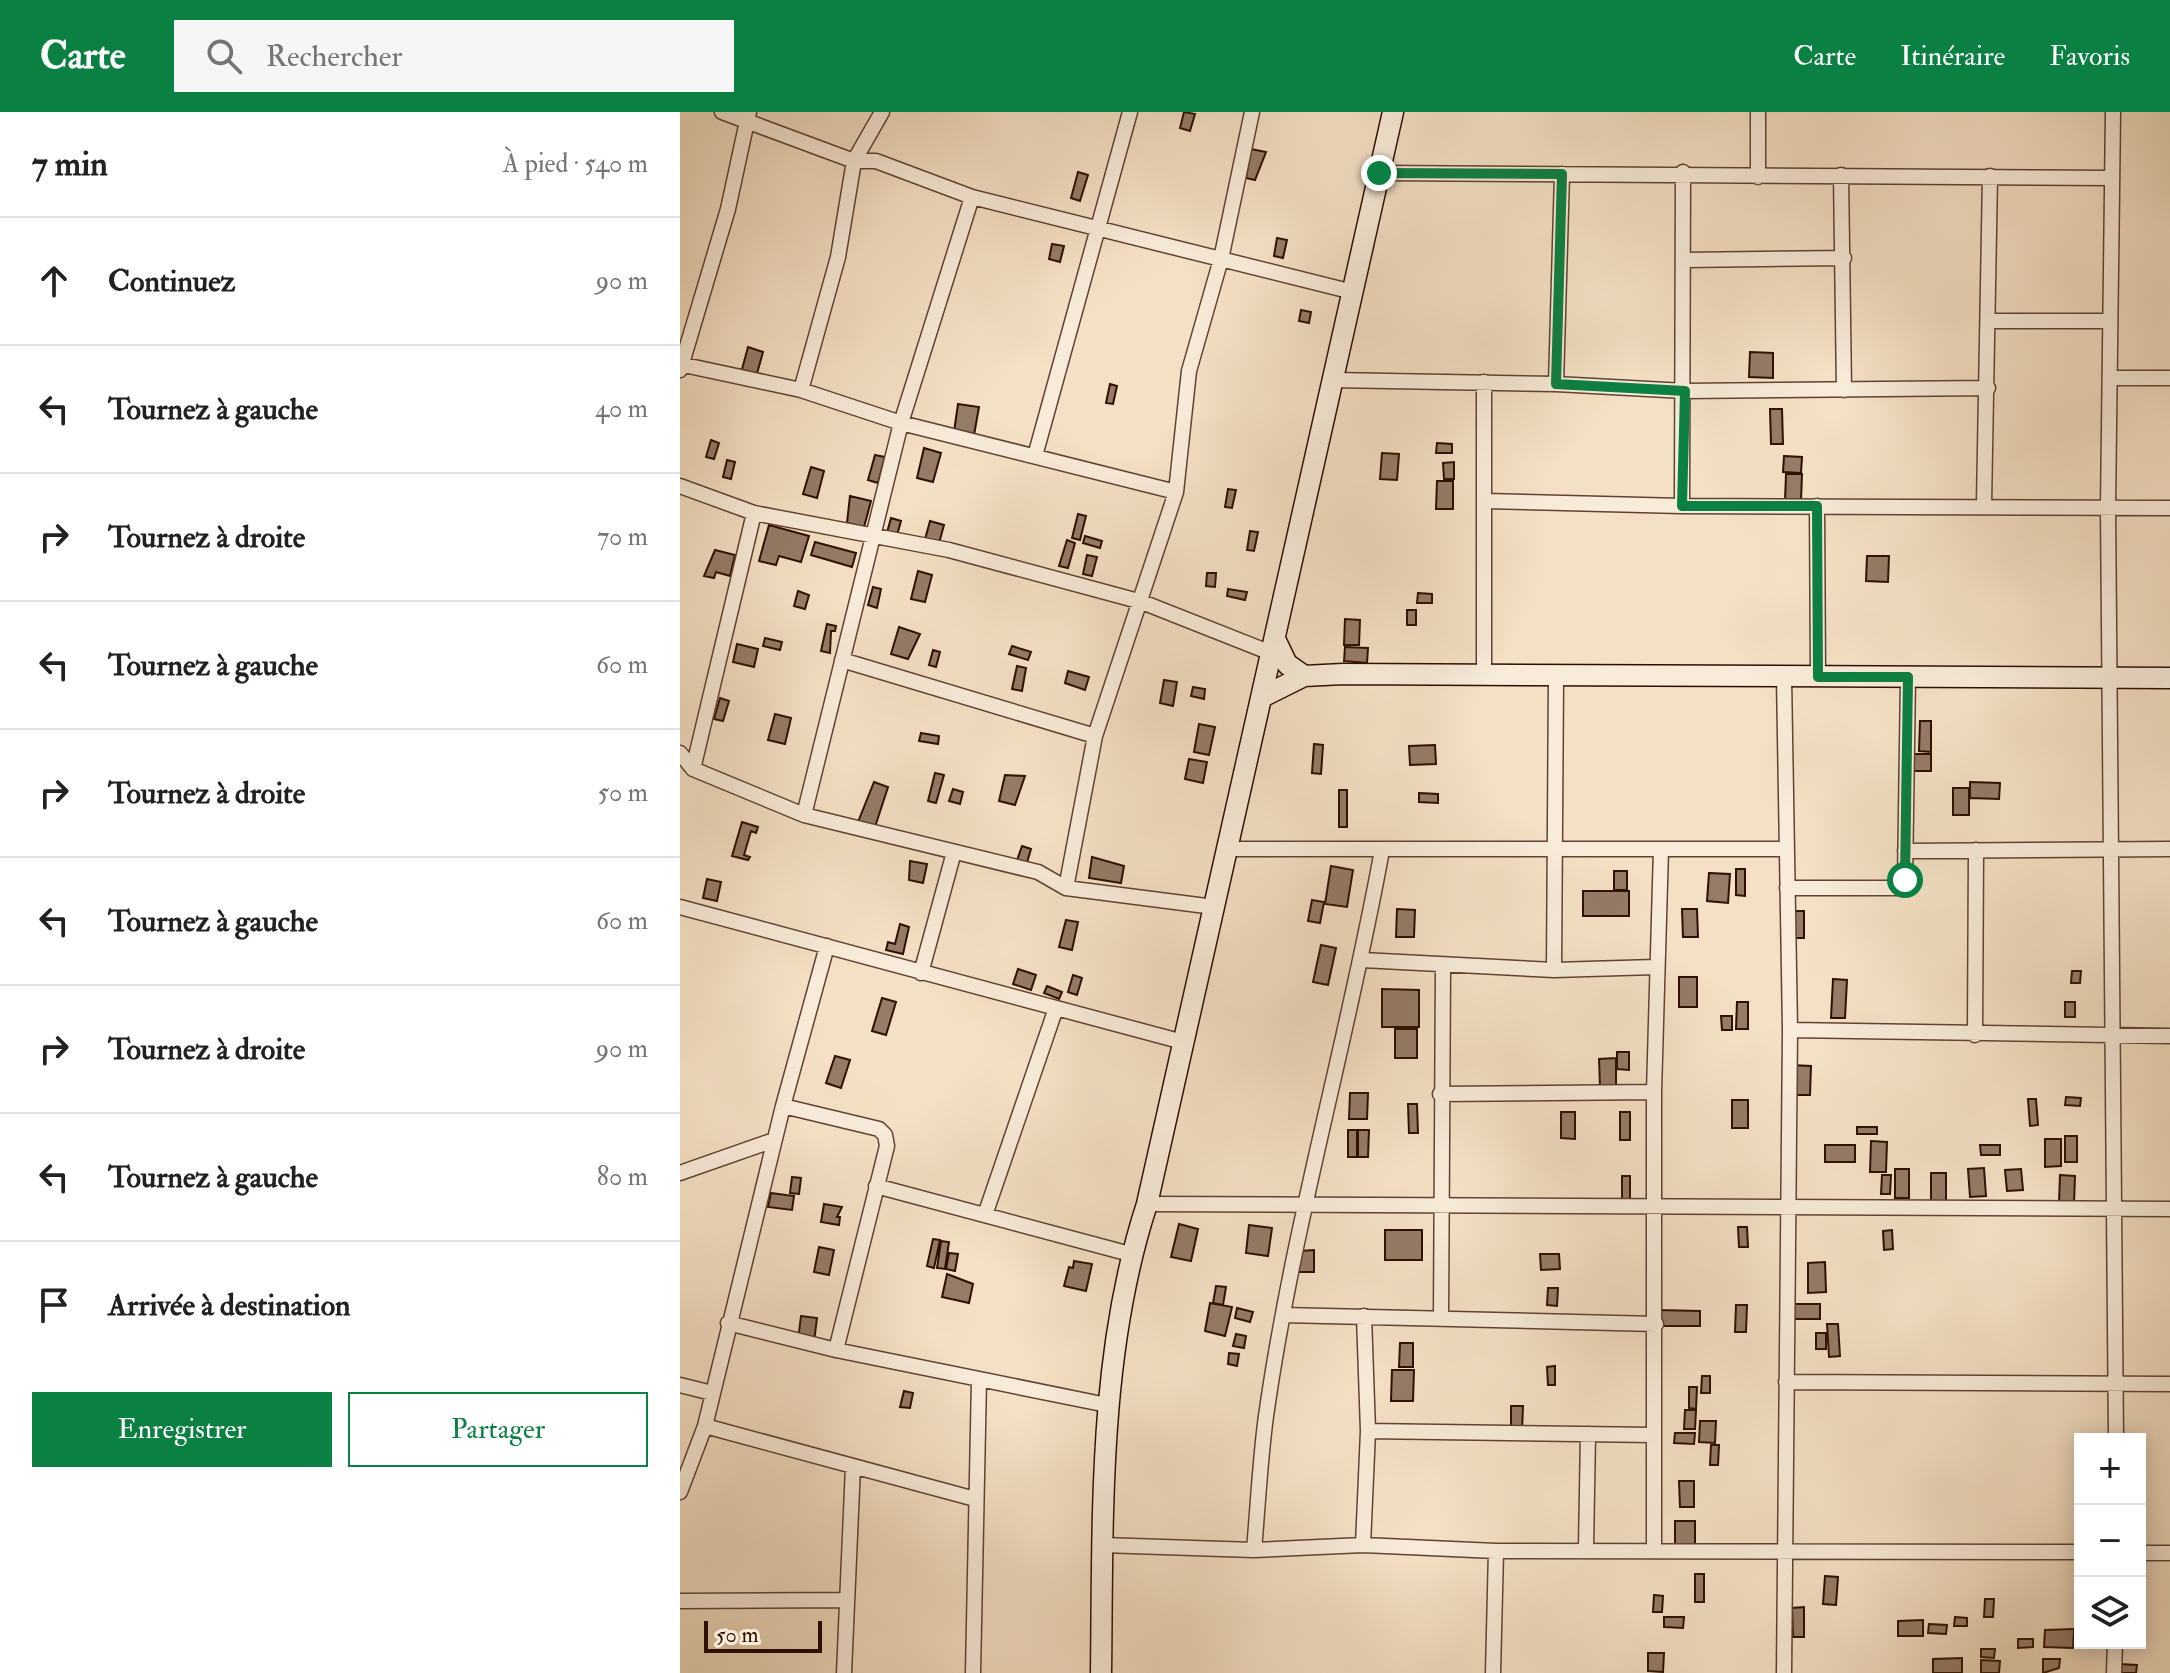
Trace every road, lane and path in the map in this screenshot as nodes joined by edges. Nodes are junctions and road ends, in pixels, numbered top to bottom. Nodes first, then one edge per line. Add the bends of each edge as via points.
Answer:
1 (722, 112) edge
2 (882, 112) edge
3 (1130, 112) edge
4 (1252, 112) edge
5 (1393, 112) edge
6 (1758, 112) edge
7 (2113, 112) edge
8 (747, 117) edge
9 (854, 161) junction
10 (1683, 172) junction
11 (1379, 173) junction
12 (1562, 174) junction
13 (1841, 175) junction
14 (1990, 176) junction
15 (1758, 177) junction
16 (2112, 178) junction
17 (972, 197) junction
18 (1096, 228) junction
19 (1844, 258) junction
20 (1221, 259) junction
21 (1685, 260) junction
22 (1353, 292) junction
23 (1988, 321) junction
24 (2110, 321) junction
25 (681, 366) edge
26 (2112, 378) junction
27 (2170, 378) edge
28 (1333, 380) junction
29 (1484, 382) junction
30 (1556, 384) junction
31 (1988, 388) junction
32 (801, 390) junction
33 (1844, 390) junction
34 (1685, 391) junction
35 (901, 423) junction
36 (1035, 456) junction
37 (680, 486) edge
38 (1176, 492) junction
39 (1486, 501) junction
40 (1984, 504) junction
41 (1682, 506) junction
42 (1817, 506) junction
43 (2108, 507) junction
44 (2170, 508) edge
45 (754, 513) junction
46 (873, 538) junction
47 (1142, 602) junction
48 (1273, 646) junction
49 (842, 660) junction
50 (1304, 676) junction
51 (1484, 676) junction
52 (1556, 677) junction
53 (1784, 677) junction
54 (1818, 677) junction
55 (1908, 677) junction
56 (2109, 678) junction
57 (2170, 678) edge
58 (1262, 697) junction
59 (1095, 736) junction
60 (680, 753) edge
61 (693, 769) junction
62 (804, 815) junction
63 (1227, 849) junction
64 (1555, 849) junction
65 (1661, 849) junction
66 (1786, 849) junction
67 (2112, 849) junction
68 (2170, 849) edge
69 (1382, 850) junction
70 (1976, 850) junction
71 (1905, 851) junction
72 (954, 852) junction
73 (1066, 888) junction
74 (1787, 888) junction
75 (680, 907) edge
76 (1214, 907) junction
77 (827, 946) junction
78 (1362, 960) junction
79 (1443, 965) junction
80 (1655, 967) junction
81 (1554, 970) junction
82 (921, 973) junction
83 (1056, 1008) junction
84 (1790, 1030) junction
85 (1975, 1035) junction
86 (2111, 1036) junction
87 (2170, 1036) edge
88 (1183, 1042) junction
89 (1654, 1092) junction
90 (1440, 1094) junction
91 (783, 1106) junction
92 (774, 1140) junction
93 (680, 1173) edge
94 (876, 1186) junction
95 (1147, 1204) junction
96 (1441, 1204) junction
97 (1655, 1204) junction
98 (1786, 1206) junction
99 (1307, 1207) junction
100 (2112, 1209) junction
101 (2170, 1209) edge
102 (985, 1215) junction
103 (1130, 1254) junction
104 (1283, 1315) junction
105 (1364, 1316) junction
106 (1441, 1318) junction
107 (728, 1323) junction
108 (1656, 1324) junction
109 (836, 1350) junction
110 (979, 1379) junction
111 (1786, 1382) junction
112 (2115, 1383) junction
113 (2170, 1384) edge
114 (680, 1385) edge
115 (712, 1393) junction
116 (1107, 1405) junction
117 (705, 1426) junction
118 (1368, 1431) junction
119 (2116, 1433) edge
120 (1588, 1434) junction
121 (1654, 1435) junction
122 (853, 1466) junction
123 (680, 1492) edge
124 (975, 1499) junction
125 (1102, 1545) junction
126 (1363, 1545) junction
127 (1586, 1549) junction
128 (1254, 1550) junction
129 (1496, 1551) junction
130 (1654, 1551) junction
131 (2074, 1552) edge
132 (1788, 1553) junction
133 (2146, 1553) edge
134 (2170, 1553) edge
135 (845, 1600) junction
136 (680, 1601) edge
137 (2115, 1649) edge
138 (844, 1673) edge
139 (973, 1673) edge
140 (1101, 1673) edge
141 (1493, 1673) edge
142 (1784, 1673) edge
143 (2114, 1673) edge

1 - 8 street
2 - 9 street
3 - 18 street
4 - 20 street
5 - 11 street
6 - 15 street
7 - 16 street
8 - 9 street
8 - 25 street via 728,209
9 - 17 street via 876,161
9 - 32 street via 838,257
10 - 12 street
10 - 15 street
10 - 21 street
11 - 12 street
11 - 22 street
12 - 30 street
13 - 14 street
13 - 15 street
13 - 19 street
14 - 16 street
14 - 23 street
16 - 24 street
17 - 18 street
17 - 35 street
18 - 20 street
18 - 36 street
19 - 21 street
19 - 33 street
20 - 22 street
20 - 38 street via 1189,371
21 - 34 street
22 - 28 street
23 - 24 street
23 - 31 street
24 - 26 street
25 - 32 street
26 - 27 street
26 - 43 street
28 - 29 street
28 - 48 street
29 - 30 street
29 - 39 street
30 - 34 street
31 - 33 street
31 - 40 street
32 - 35 street
33 - 34 street
34 - 41 street
35 - 36 street
35 - 46 street
36 - 38 street
37 - 45 street
38 - 47 street
39 - 41 street
39 - 51 street
40 - 42 street
40 - 43 street
41 - 42 street
42 - 54 street
43 - 44 street
43 - 56 street
45 - 46 street
45 - 61 street
46 - 47 street via 949,550
46 - 49 street
47 - 48 street
47 - 59 street
48 - 50 street
48 - 58 street
49 - 59 street
49 - 62 street
50 - 51 street
50 - 58 street
51 - 52 street
52 - 53 street
52 - 64 street
53 - 54 street
53 - 66 street
54 - 55 street
55 - 56 street
55 - 71 street
56 - 57 street
56 - 67 street
58 - 63 street
59 - 73 street
60 - 61 street
61 - 62 street
62 - 72 street
63 - 69 street
63 - 76 street
64 - 65 street
64 - 69 street
64 - 81 street
65 - 66 street
65 - 80 street
66 - 74 street
67 - 68 street
67 - 70 street
67 - 86 street
69 - 78 street
70 - 71 street
70 - 85 street
71 - 74 street via 1901,888
72 - 73 street via 1038,872
72 - 82 street
73 - 76 street
74 - 84 street
75 - 77 street
76 - 88 street
77 - 82 street
77 - 91 street
78 - 79 street
78 - 99 street
79 - 81 street
79 - 90 street
80 - 81 street
80 - 89 street
82 - 83 street
83 - 88 street
83 - 102 street
84 - 85 street
84 - 98 street
85 - 86 street
86 - 87 street
86 - 100 street
88 - 95 street
89 - 90 street
89 - 97 street
90 - 96 street
91 - 92 street
91 - 94 street via 879,1129 887,1146
92 - 93 street
92 - 107 street
94 - 102 street
94 - 109 street
95 - 99 street
95 - 103 street
96 - 97 street
96 - 99 street
96 - 106 street
97 - 98 street
97 - 108 street
98 - 100 street
98 - 111 street
99 - 104 street
100 - 101 street
100 - 112 street
102 - 103 street
103 - 116 street
104 - 105 street
104 - 128 street via 1266,1418
105 - 106 street
105 - 118 street
106 - 108 street
107 - 109 street
107 - 115 street
108 - 121 street
109 - 110 street
110 - 116 street
110 - 124 street
111 - 112 street
111 - 132 street
112 - 113 street
112 - 119 street
114 - 115 street
115 - 117 street
116 - 125 street
117 - 122 street
117 - 123 street
118 - 120 street
118 - 126 street
120 - 121 street
120 - 127 street
121 - 130 street
122 - 124 street
122 - 135 street
124 - 139 street
125 - 128 street
125 - 140 street
126 - 128 street
126 - 129 street
127 - 129 street
127 - 130 street
129 - 141 street
130 - 132 street
131 - 132 street
132 - 142 street
133 - 134 street
135 - 136 street
135 - 138 street
137 - 143 street

